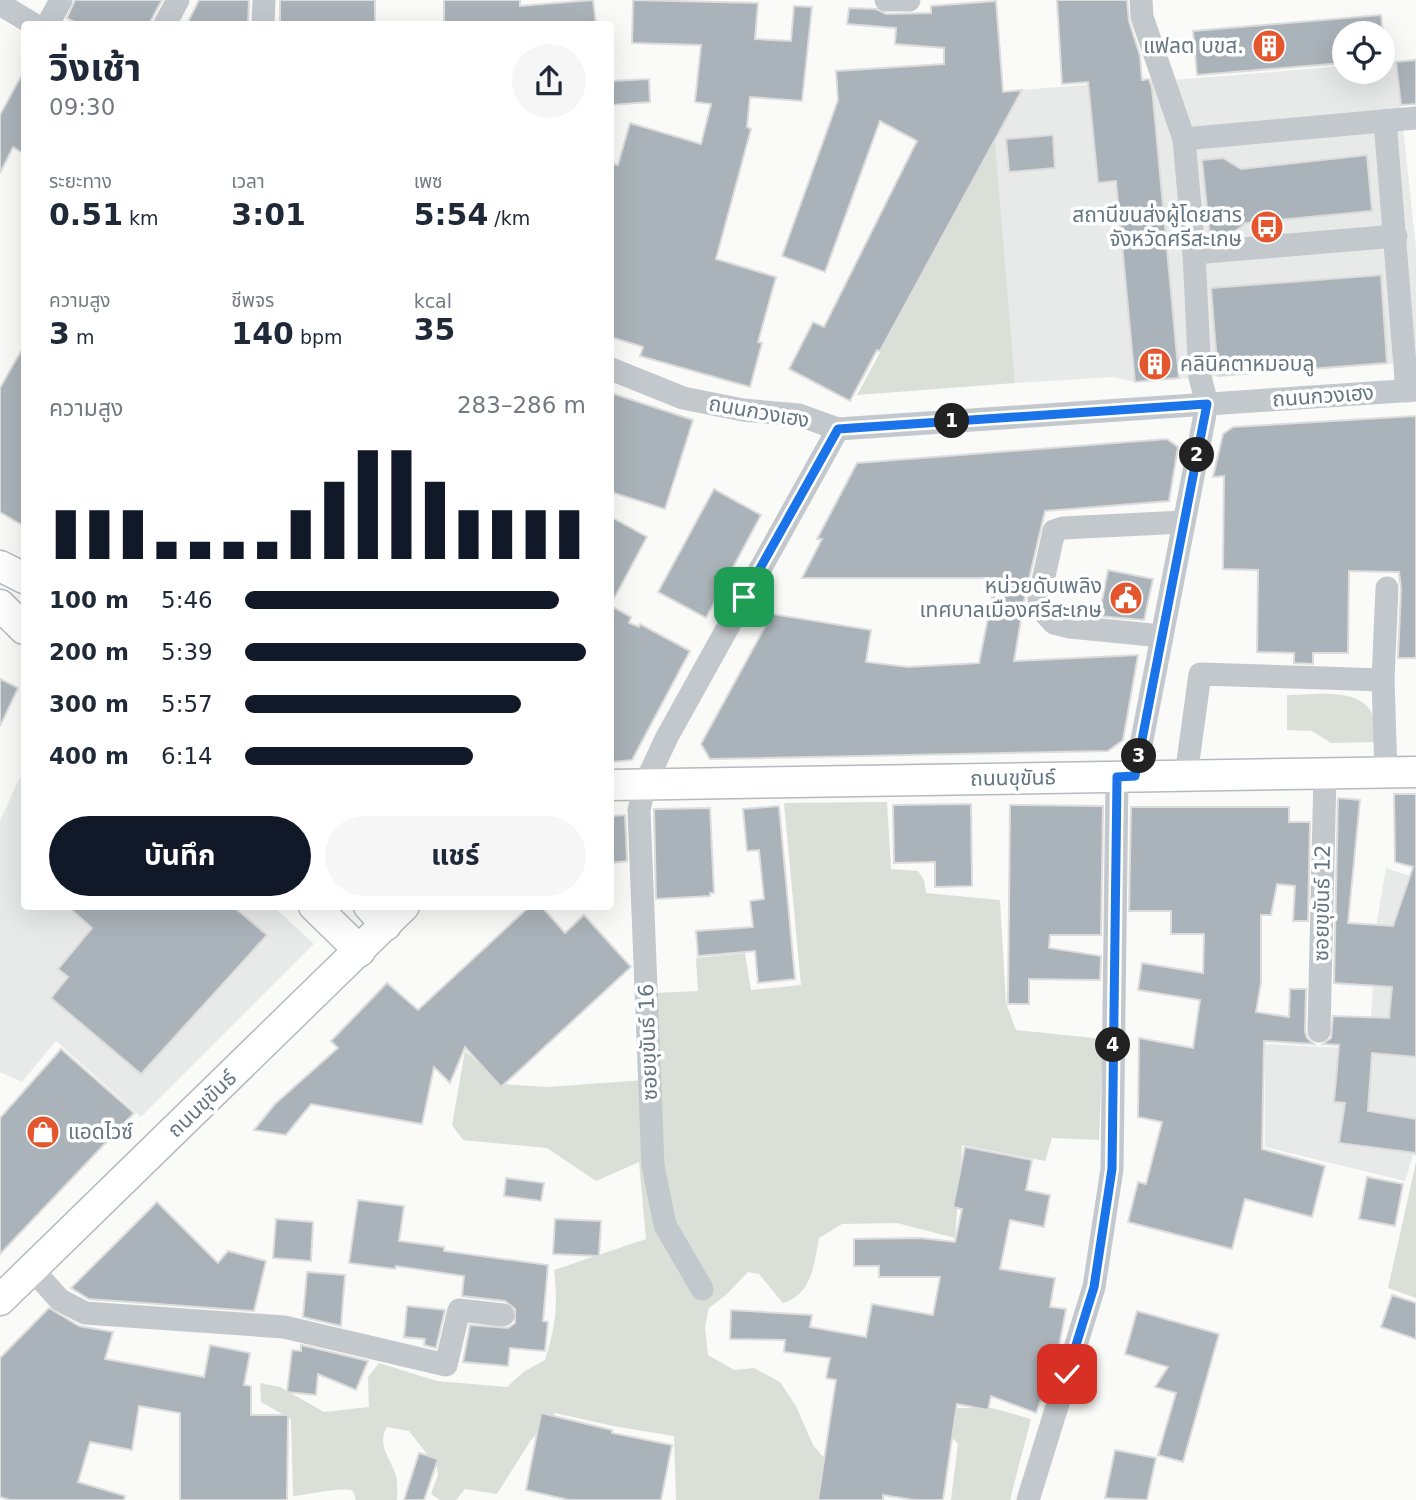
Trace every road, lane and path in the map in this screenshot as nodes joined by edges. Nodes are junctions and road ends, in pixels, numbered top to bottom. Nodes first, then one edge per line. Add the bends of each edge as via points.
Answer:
1 (61, 0) edge
2 (178, 0) edge
3 (264, 0) edge
4 (1141, 0) edge
5 (0, 4) edge
6 (28, 21) edge
7 (50, 21) edge
8 (167, 21) edge
9 (263, 21) edge
10 (1416, 118) edge
11 (1385, 121) junction
12 (1184, 139) junction
13 (1396, 236) junction
14 (1194, 253) junction
15 (614, 370) edge
16 (1412, 391) edge
17 (1207, 404) junction
18 (838, 429) junction
19 (1184, 522) junction
20 (0, 566) edge
21 (21, 576) edge
22 (1387, 588) dead end
23 (0, 605) edge
24 (21, 626) edge
25 (1162, 636) junction
26 (1383, 680) junction
27 (1416, 772) edge
28 (1386, 773) junction
29 (1325, 774) junction
30 (1126, 776) junction
31 (1186, 776) junction
32 (645, 783) junction
33 (614, 785) edge
34 (318, 910) edge
35 (386, 913) edge
36 (360, 951) junction
37 (1319, 1031) dead end
38 (32, 1269) junction
39 (702, 1289) dead end
40 (0, 1300) edge
41 (503, 1315) dead end
42 (1028, 1500) edge

1 - 7 street
2 - 8 street
3 - 9 street
4 - 12 street via 1142,17
5 - 6 street
10 - 11 street
11 - 12 street
11 - 13 street
12 - 14 street
13 - 14 street
13 - 16 street
14 - 17 street via 1200,377
15 - 18 street, ถนนกวงเฮง via 683,398 799,415
16 - 17 street, ถนนกวงเฮง
17 - 18 street, ถนนกวงเฮง
17 - 19 street
18 - 32 street, ซอยขุขันธ์ 16
19 - 25 street
19 - 25 street via 1054,531 1039,599 1054,623
20 - 21 main road
22 - 26 street
23 - 24 main road
25 - 30 street
26 - 28 street
26 - 31 street via 1200,674
27 - 28 main road, ถนนขุขันธ์
28 - 29 main road, ถนนขุขันธ์
29 - 31 main road, ถนนขุขันธ์
29 - 37 street, ซอยขุขันธ์ 12
30 - 31 main road, ถนนขุขันธ์
30 - 32 main road, ถนนขุขันธ์
30 - 42 street via 1112,1169 1094,1287
32 - 33 main road, ถนนขุขันธ์
32 - 39 street, ซอยขุขันธ์ 16 via 639,810 653,1166 665,1225
34 - 36 main road
35 - 36 main road, ถนนขุขันธ์
36 - 38 main road, ถนนขุขันธ์
38 - 40 main road, ถนนขุขันธ์
38 - 41 street via 60,1300 85,1313 284,1327 446,1365 459,1310

